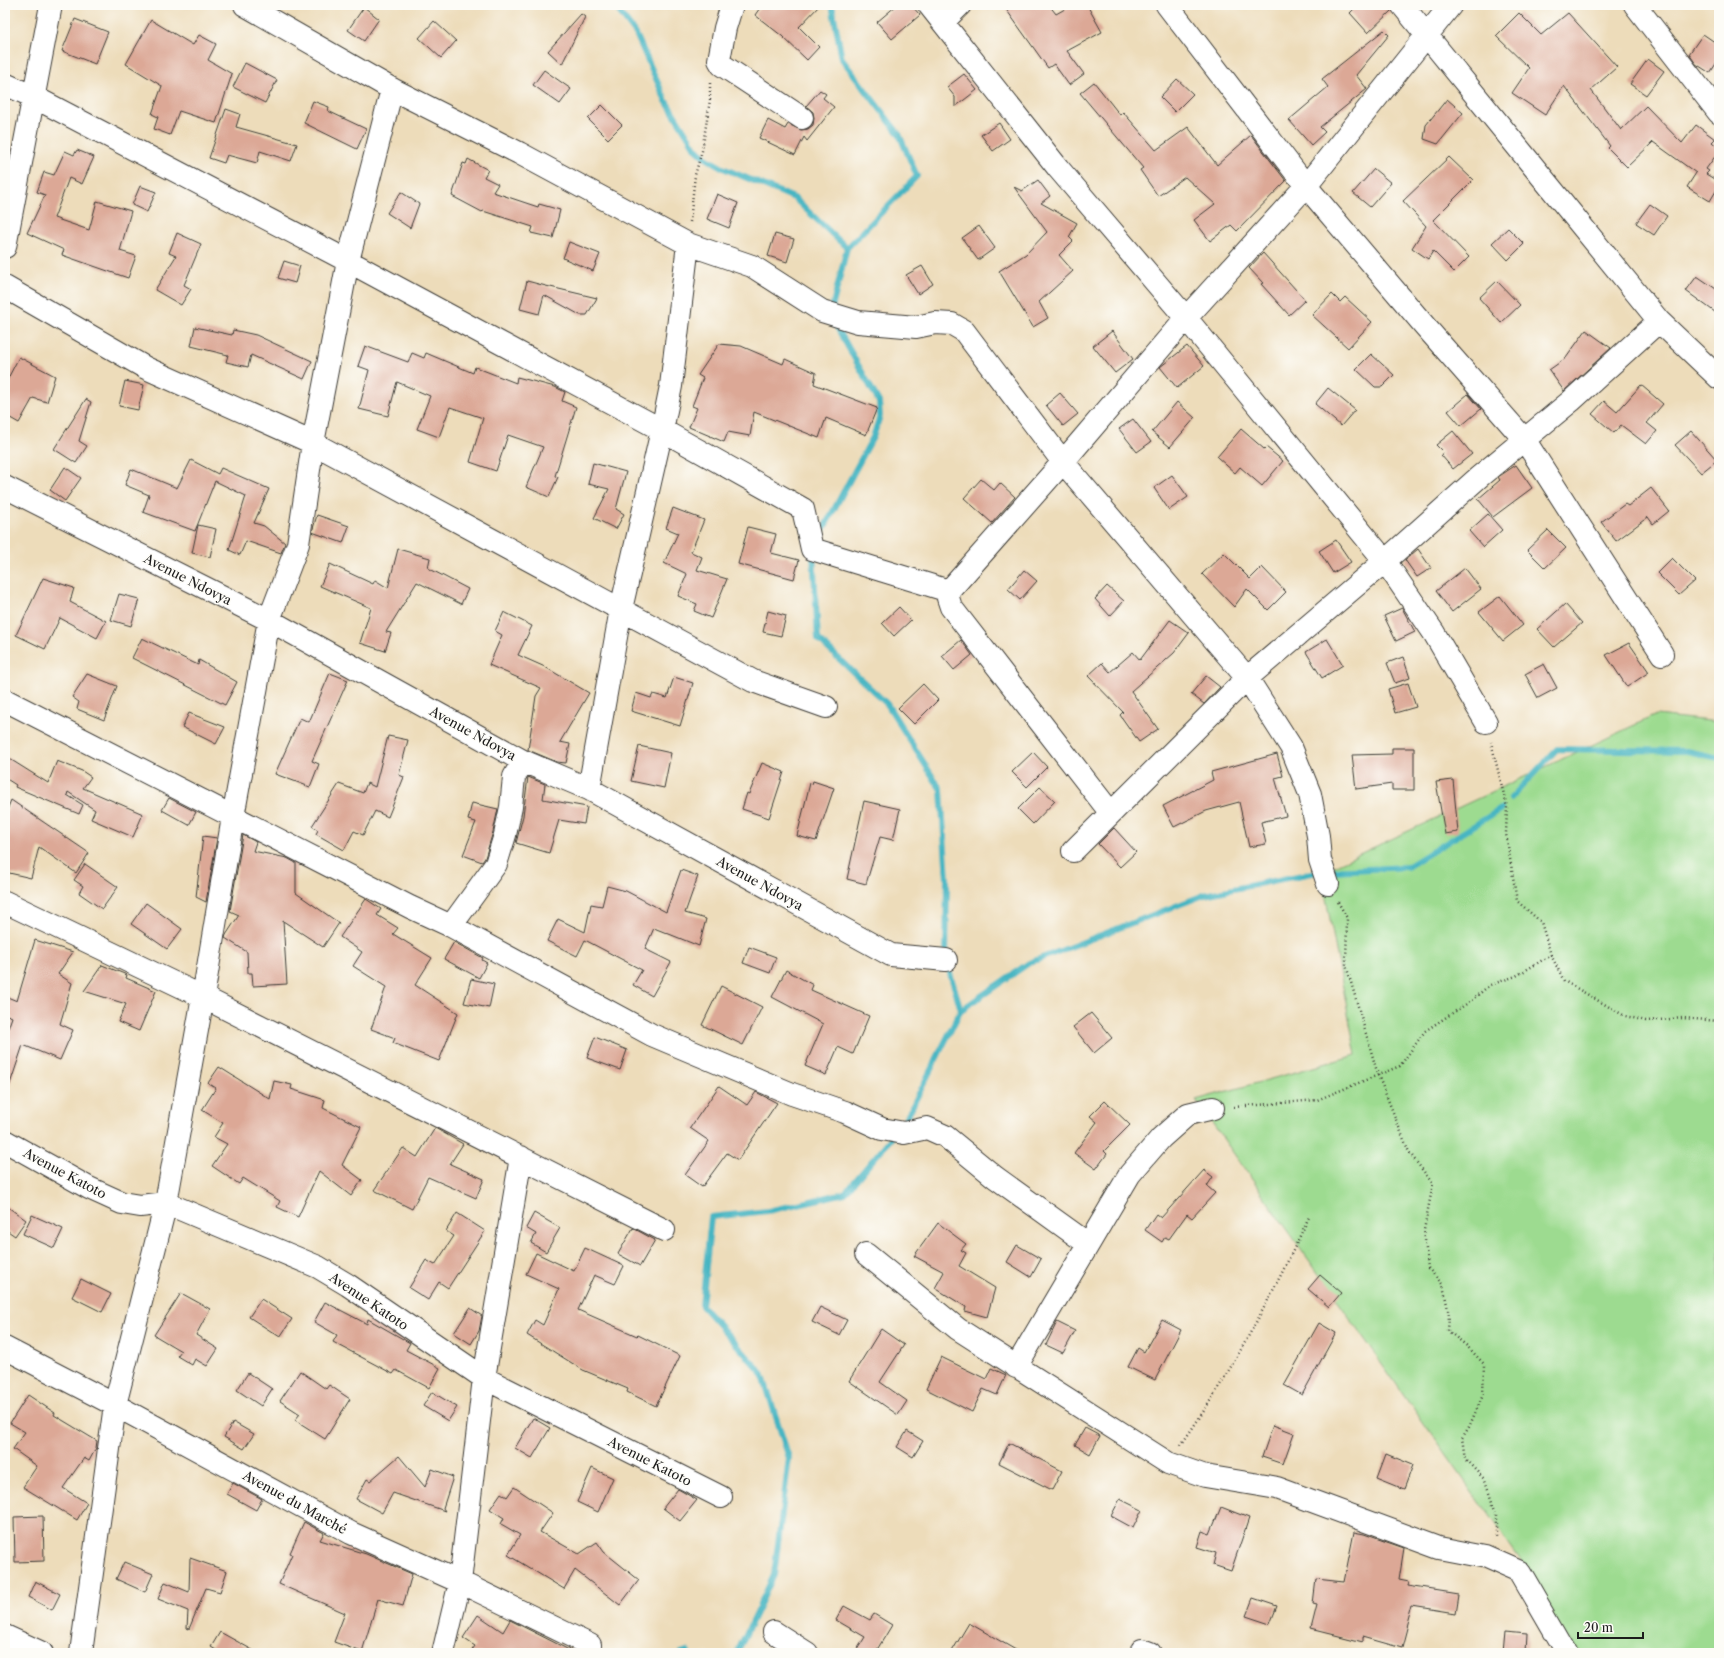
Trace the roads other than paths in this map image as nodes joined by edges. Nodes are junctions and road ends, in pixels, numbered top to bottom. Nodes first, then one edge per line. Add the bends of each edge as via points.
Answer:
1 (51, 5) edge
2 (245, 5) edge
3 (732, 5) edge
4 (929, 5) edge
5 (960, 5) edge
6 (1167, 5) edge
7 (1402, 5) edge
8 (1451, 5) edge
9 (1635, 5) edge
10 (943, 22) junction
11 (1425, 36) junction
12 (5, 84) edge
13 (392, 89) junction
14 (34, 97) junction
15 (1719, 112) edge
16 (802, 118) dead end
17 (1306, 186) junction
18 (688, 244) junction
19 (5, 247) edge
20 (348, 261) junction
21 (5, 288) edge
22 (1186, 318) junction
23 (1659, 321) junction
24 (1719, 378) edge
25 (662, 430) junction
26 (1524, 439) junction
27 (313, 444) junction
28 (1063, 462) junction
29 (5, 487) edge
30 (1385, 561) junction
31 (949, 591) junction
32 (621, 609) junction
33 (270, 620) junction
34 (1662, 654) dead end
35 (1247, 678) junction
36 (5, 700) edge
37 (826, 707) dead end
38 (1486, 722) road end
39 (523, 761) junction
40 (589, 789) junction
41 (1110, 812) junction
42 (233, 816) junction
43 (1073, 851) dead end
44 (1328, 884) road end
45 (5, 902) edge
46 (451, 926) junction
47 (946, 960) dead end
48 (204, 997) junction
49 (1213, 1108) road end
50 (5, 1141) edge
51 (521, 1157) junction
52 (166, 1202) junction
53 (664, 1230) dead end
54 (1088, 1244) junction
55 (866, 1254) dead end
56 (5, 1348) edge
57 (1016, 1367) junction
58 (484, 1378) junction
59 (115, 1405) junction
60 (721, 1497) dead end
61 (460, 1582) junction
62 (774, 1632) dead end
63 (5, 1636) edge
64 (590, 1646) dead end
65 (42, 1653) edge
66 (81, 1653) edge
67 (443, 1653) edge
68 (807, 1653) edge
69 (1566, 1653) edge

1 - 14 street
2 - 13 street
3 - 16 street via 719,60 722,65
4 - 10 street
5 - 10 street
6 - 17 street
7 - 11 street
8 - 11 street
9 - 15 street
10 - 22 street via 1058,168
11 - 17 street
11 - 23 street
12 - 14 street
13 - 18 street via 519,153
13 - 20 street
14 - 19 street
14 - 20 street
17 - 22 street
17 - 26 street
18 - 25 street via 671,386
18 - 28 street via 752,266 822,311 858,322 916,327 935,323 952,324 964,331
20 - 25 street
20 - 27 street
21 - 27 street via 146,368
22 - 28 street
22 - 30 street
23 - 24 street
23 - 26 street via 1571,401
25 - 31 street via 803,509 812,549
25 - 32 street
26 - 30 street
26 - 34 street
27 - 32 street
27 - 33 street via 298,544
28 - 31 street
28 - 35 street
29 - 33 street, Avenue Ndovya
30 - 35 street
30 - 38 street via 1434,634
31 - 41 street via 951,607
32 - 37 street via 752,681
32 - 40 street
33 - 39 street, Avenue Ndovya
33 - 42 street
35 - 41 street
35 - 44 street via 1292,747 1310,794 1320,860
36 - 42 street
39 - 40 street, Avenue Ndovya
39 - 46 street via 514,777 509,814 496,864
40 - 47 street, Avenue Ndovya via 891,955
41 - 43 street
42 - 46 street
42 - 48 street
45 - 48 street
46 - 54 street via 652,1035 882,1129 904,1133 927,1128 945,1136 995,1177
48 - 51 street
48 - 52 street
49 - 54 street via 1188,1114 1161,1138 1130,1174
50 - 52 street, Avenue Katoto via 89,1188 122,1203 140,1206
51 - 53 street
51 - 58 street
52 - 58 street, Avenue Katoto via 318,1267
52 - 59 street
54 - 57 street
55 - 57 street via 958,1330
56 - 59 street, Avenue du Marché
57 - 69 street via 1168,1463 1205,1476 1277,1488 1439,1548 1486,1557 1520,1572
58 - 60 street, Avenue Katoto
58 - 61 street
59 - 61 street, Avenue du Marché via 351,1533
59 - 66 street
61 - 64 street, Avenue du Marché
61 - 67 street
62 - 68 street
63 - 65 street

